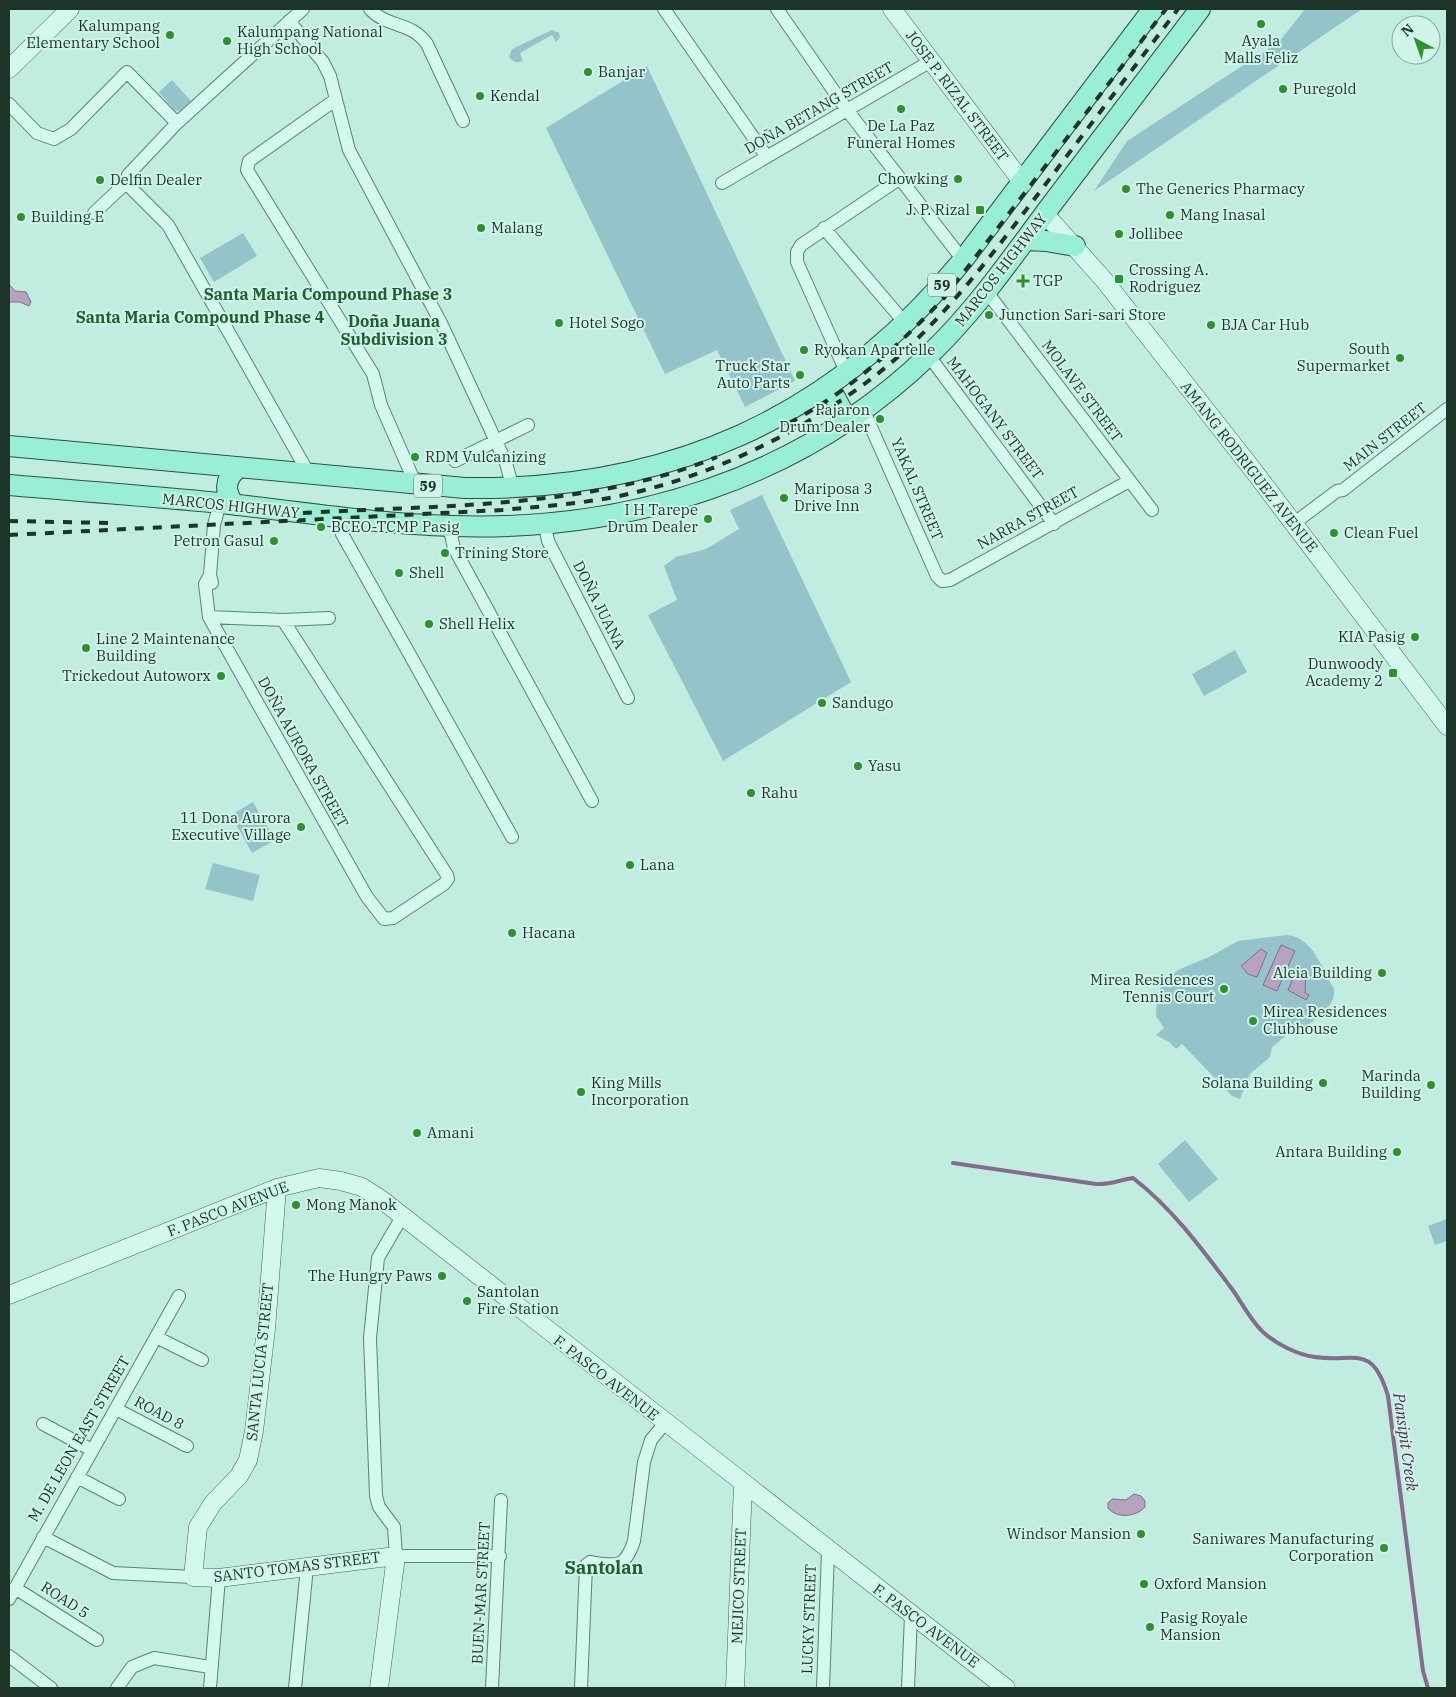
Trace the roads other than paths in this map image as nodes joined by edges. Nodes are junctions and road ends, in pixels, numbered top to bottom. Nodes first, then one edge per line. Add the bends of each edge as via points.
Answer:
1 (70, 9) edge
2 (303, 9) edge
3 (370, 9) edge
4 (664, 9) edge
5 (777, 9) edge
6 (892, 9) edge
7 (1153, 9) edge
8 (1200, 9) edge
9 (289, 21) junction
10 (931, 61) junction
11 (9, 69) edge
12 (335, 100) junction
13 (9, 104) edge
14 (846, 110) junction
15 (463, 121) dead end
16 (177, 123) junction
17 (767, 157) junction
18 (900, 179) junction
19 (126, 183) junction
20 (722, 183) dead end
21 (1023, 183) junction
22 (94, 213) dead end
23 (1045, 214) junction
24 (824, 228) junction
25 (1026, 240) junction
26 (1075, 246) junction
27 (963, 260) junction
28 (986, 292) junction
29 (905, 323) junction
30 (929, 356) junction
31 (847, 374) junction
32 (828, 386) junction
33 (1447, 409) edge
34 (855, 415) junction
35 (528, 425) dead end
36 (496, 442) junction
37 (9, 446) edge
38 (455, 461) dead end
39 (216, 466) junction
40 (238, 468) junction
41 (308, 474) junction
42 (1129, 481) junction
43 (9, 485) edge
44 (416, 485) junction
45 (514, 489) junction
46 (222, 504) junction
47 (1152, 510) dead end
48 (337, 517) junction
49 (1054, 524) junction
50 (545, 525) junction
51 (449, 526) junction
52 (1295, 528) junction
53 (942, 580) joint
54 (209, 617) junction
55 (329, 618) dead end
56 (283, 620) junction
57 (628, 698) dead end
58 (1447, 726) edge
59 (592, 801) dead end
60 (512, 837) dead end
61 (277, 1188) junction
62 (403, 1215) junction
63 (9, 1295) edge
64 (179, 1296) dead end
65 (156, 1338) junction
66 (202, 1360) dead end
67 (116, 1409) junction
68 (664, 1423) junction
69 (43, 1424) dead end
70 (188, 1446) dead end
71 (92, 1450) junction
72 (77, 1477) junction
73 (743, 1484) junction
74 (119, 1499) dead end
75 (501, 1500) dead end
76 (43, 1537) junction
77 (828, 1551) junction
78 (396, 1556) junction
79 (500, 1556) junction
80 (307, 1567) junction
81 (192, 1578) junction
82 (219, 1578) junction
83 (12, 1593) edge
84 (911, 1615) junction
85 (97, 1640) dead end
86 (9, 1656) edge
87 (210, 1668) junction
88 (991, 1682) edge
89 (52, 1688) edge
90 (117, 1688) edge
91 (210, 1688) edge
92 (295, 1688) edge
93 (379, 1688) edge
94 (492, 1688) edge
95 (582, 1688) edge
96 (735, 1688) edge
97 (823, 1688) edge
98 (908, 1688) edge
99 (1006, 1688) edge

1 - 11 street
2 - 9 street
3 - 15 street via 387,22 420,33
4 - 17 street
5 - 14 street
6 - 10 street, JOSE P. RIZAL STREET
7 - 21 main road, 59
8 - 23 main road, MARCOS HIGHWAY / 59
9 - 12 street via 323,62
9 - 16 street
10 - 14 street, DOÑA BETANG STREET
10 - 21 street, JOSE P. RIZAL STREET
12 - 36 street via 349,150 441,323
12 - 44 street via 249,161 247,170 373,374 381,405
13 - 16 street via 37,133 54,139 71,128 127,72
14 - 17 street, DOÑA BETANG STREET
14 - 18 street
16 - 19 street via 128,175
17 - 20 street, DOÑA BETANG STREET
18 - 24 street
18 - 27 street
19 - 22 street
19 - 41 street via 168,225
21 - 27 main road, 59
23 - 25 main road, MARCOS HIGHWAY / 59
23 - 26 street, AMANG RODRIGUEZ AVENUE
24 - 29 street
24 - 31 street via 801,245 797,262
25 - 26 main road
25 - 28 main road, MARCOS HIGHWAY / 59
26 - 52 street, AMANG RODRIGUEZ AVENUE via 1248,463
27 - 29 main road, 59 via 939,290
28 - 30 main road, MARCOS HIGHWAY / 59
28 - 42 street, MOLAVE STREET
29 - 31 main road, 59
30 - 34 main road, MARCOS HIGHWAY / 59
30 - 49 street, MAHOGANY STREET
31 - 32 main road, 59
32 - 34 main road
32 - 45 main road, 59 via 746,433 685,459 583,482
33 - 52 street, MAIN STREET via 1343,490 1340,497
34 - 50 main road, MARCOS HIGHWAY / 59 via 769,465 693,496 613,516
34 - 53 street, YAKAL STREET via 936,576
35 - 36 street
36 - 38 street
36 - 45 street
37 - 39 main road, 59
39 - 40 main road, 59
39 - 46 main road via 222,484 217,495
40 - 41 main road, 59
40 - 46 main road via 230,476 228,496
41 - 44 main road, 59
42 - 47 street, MOLAVE STREET
42 - 49 street, NARRA STREET
43 - 46 main road, MARCOS HIGHWAY / 59
44 - 45 main road, 59
46 - 48 main road, MARCOS HIGHWAY / 59
46 - 54 street, DOÑA AURORA STREET via 214,525 210,575 205,584
48 - 51 main road, MARCOS HIGHWAY / 59
48 - 60 street via 342,534
49 - 53 street, NARRA STREET via 950,580
50 - 51 main road, MARCOS HIGHWAY / 59
50 - 57 street, DOÑA JUANA via 548,541
51 - 59 street via 454,548
52 - 58 street, AMANG RODRIGUEZ AVENUE
54 - 56 street
54 - 56 street, DOÑA AURORA STREET via 367,897 384,919 393,918 444,884 448,880 447,875
55 - 56 street
61 - 62 street, F. PASCO AVENUE via 319,1178 341,1181 362,1187
61 - 63 street, F. PASCO AVENUE
61 - 81 street, SANTA LUCIA STREET via 266,1329 250,1450 242,1472 213,1503 198,1527
62 - 68 street, F. PASCO AVENUE
62 - 78 street via 378,1258 370,1338 376,1496 379,1507 394,1527
64 - 65 street, M. DE LEON EAST STREET
65 - 66 street
65 - 67 street, M. DE LEON EAST STREET
67 - 70 street, ROAD 8
67 - 71 street, M. DE LEON EAST STREET
68 - 73 street, F. PASCO AVENUE
68 - 95 street via 651,1440 644,1462 630,1553 625,1561 618,1564 590,1562 586,1565
69 - 71 street
71 - 72 street, M. DE LEON EAST STREET
72 - 74 street
72 - 76 street, M. DE LEON EAST STREET
73 - 77 street, F. PASCO AVENUE
73 - 96 street, MEJICO STREET
75 - 79 street, BUEN-MAR STREET
76 - 81 street, SANTO TOMAS STREET via 113,1573
76 - 83 street, M. DE LEON EAST STREET
77 - 84 street, F. PASCO AVENUE
77 - 97 street, LUCKY STREET
78 - 79 street, SANTO TOMAS STREET
78 - 80 street, SANTO TOMAS STREET
78 - 93 street
79 - 94 street, BUEN-MAR STREET
80 - 82 street, SANTO TOMAS STREET
80 - 92 street
81 - 82 street, SANTO TOMAS STREET
82 - 87 street
83 - 85 street, ROAD 5
84 - 88 street, F. PASCO AVENUE
84 - 98 street
86 - 89 street
87 - 90 street via 154,1658 132,1667
87 - 91 street
88 - 99 street, F. PASCO AVENUE

